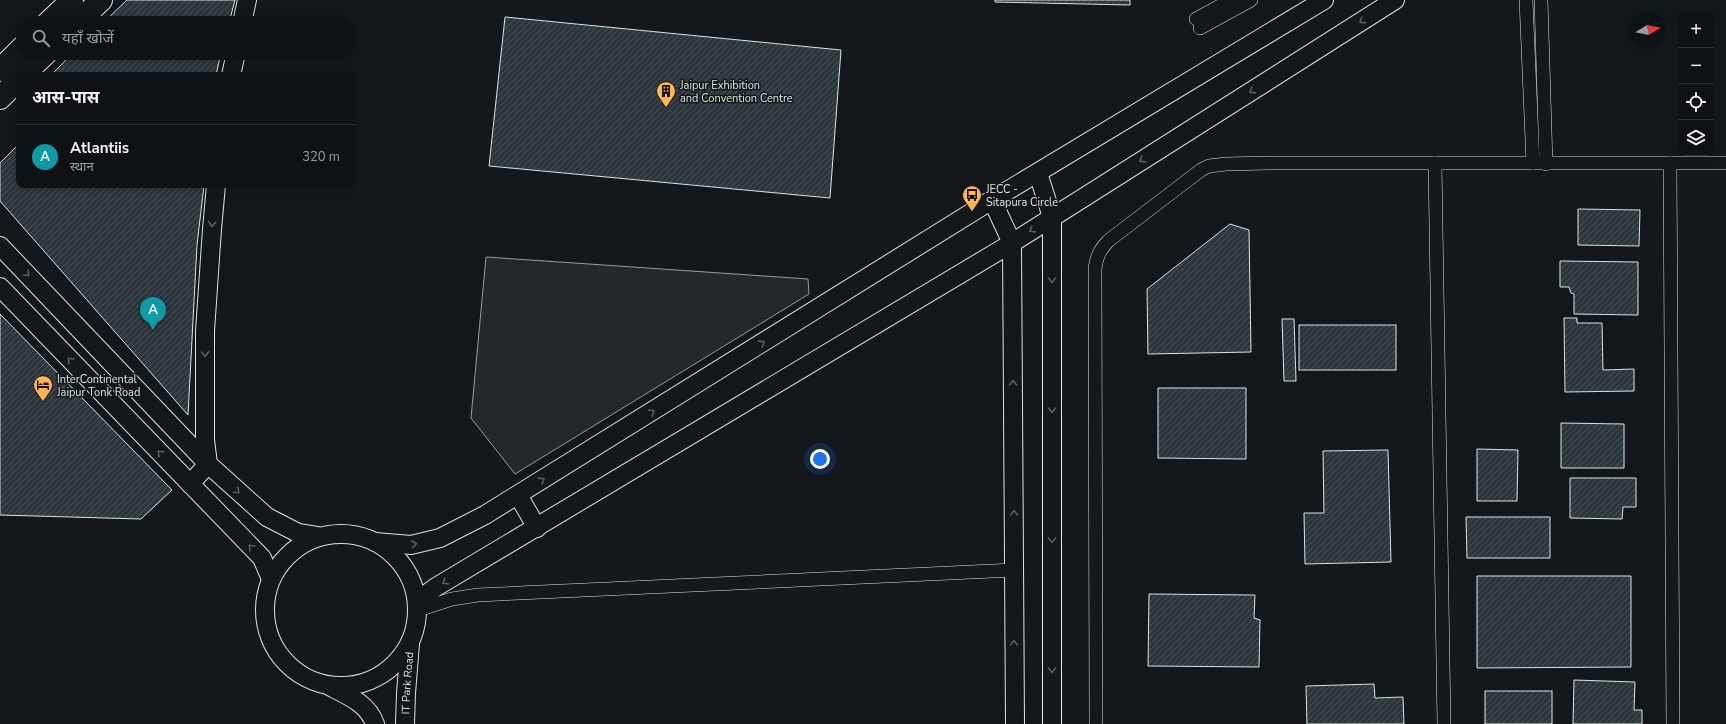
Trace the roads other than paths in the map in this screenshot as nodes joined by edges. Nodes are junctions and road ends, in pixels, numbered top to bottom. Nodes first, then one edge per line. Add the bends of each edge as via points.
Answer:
1 (72, 0) edge
2 (101, 0) edge
3 (247, 0) edge
4 (1231, 0) edge
5 (1251, 0) edge
6 (1324, 0) edge
7 (1394, 0) edge
8 (1526, 0) edge
9 (1541, 0) edge
10 (55, 16) edge
11 (84, 16) edge
12 (244, 16) edge
13 (16, 54) edge
14 (39, 60) edge
15 (234, 60) edge
16 (0, 70) edge
17 (26, 72) edge
18 (232, 72) edge
19 (16, 82) edge
20 (0, 98) edge
21 (1434, 163) junction
22 (1533, 163) junction
23 (1670, 163) junction
24 (1726, 163) edge
25 (1546, 164) junction
26 (1038, 174) junction
27 (216, 188) edge
28 (992, 200) junction
29 (1052, 217) junction
30 (1012, 242) junction
31 (0, 246) edge
32 (0, 288) edge
33 (208, 464) junction
34 (190, 484) junction
35 (518, 495) junction
36 (537, 528) junction
37 (317, 536) junction
38 (375, 542) junction
39 (1014, 570) junction
40 (271, 579) junction
41 (417, 606) junction
42 (410, 643) junction
43 (328, 686) junction
44 (375, 724) edge
45 (405, 724) edge
46 (1015, 724) edge
47 (1052, 724) edge
48 (1096, 724) edge
49 (1444, 724) edge
50 (1673, 724) edge

1 - 10 highway
2 - 11 highway
3 - 12 street
4 - 5 street via 1198,23
6 - 26 street
7 -> 29 street
8 - 22 street
9 - 25 street
13 - 16 highway
14 - 17 highway
15 - 18 street
19 - 20 highway
21 - 22 street
21 - 48 street via 1268,163 1209,166 1108,241 1098,254 1095,269
21 - 49 street
22 - 25 street
23 - 24 street
23 - 25 street
23 - 50 street
26 - 28 street
26 - 29 street
27 -> 33 street via 205,331 205,440
28 - 30 street
35 -> 28 street
29 -> 30 street
29 -> 47 street
30 - 36 street
39 -> 30 street
31 -> 33 street
34 -> 32 street
33 - 34 street
33 -> 37 street via 267,517 298,533
40 -> 34 street via 262,558
35 - 36 street
38 -> 35 street via 411,545 440,538
36 -> 41 street via 436,587
37 - 38 street via 343,532
37 - 40 street via 294,548 276,568
38 - 41 street via 391,551 407,571 416,594
39 - 41 street via 478,595
46 -> 39 street
40 - 43 street via 266,592 264,618 272,643 290,667 305,678
41 - 42 street via 417,625
42 - 43 street via 396,663 376,678 353,686
42 - 45 street, IT Park Road
43 - 44 street via 359,701 372,716

